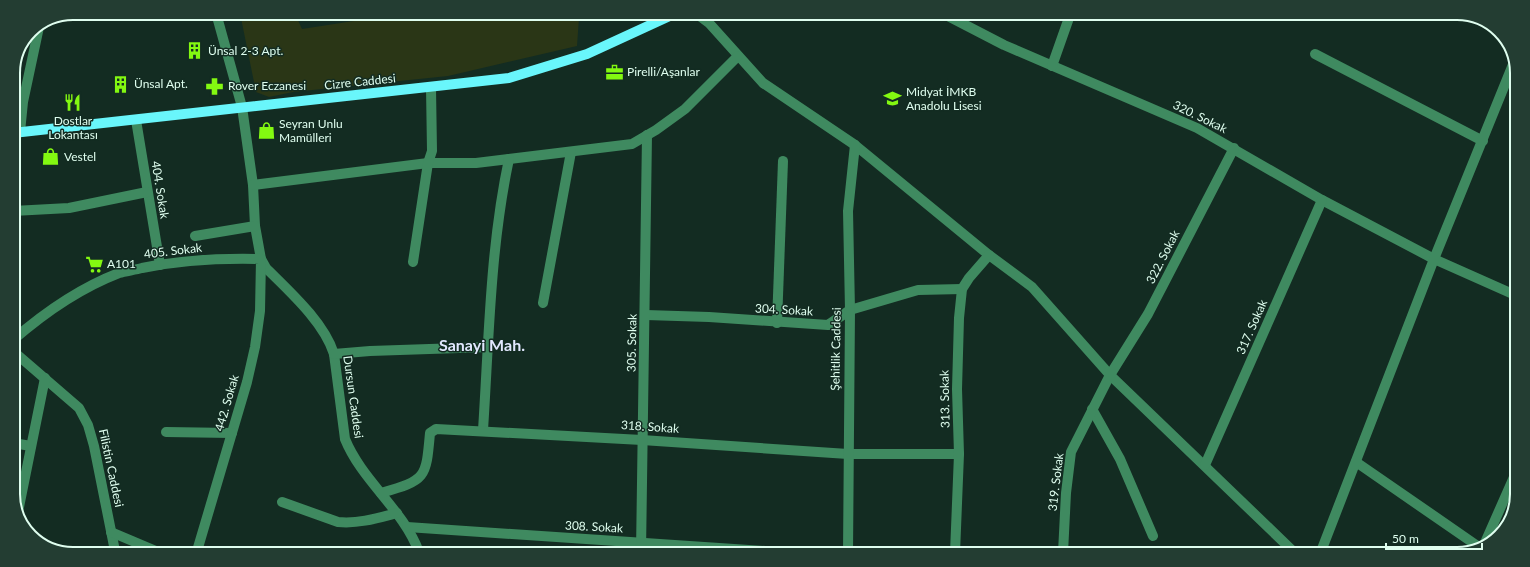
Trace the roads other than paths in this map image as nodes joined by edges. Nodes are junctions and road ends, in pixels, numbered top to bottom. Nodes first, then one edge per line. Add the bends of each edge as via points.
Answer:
1 (218, 20) edge
2 (661, 20) edge
3 (705, 20) edge
4 (956, 20) edge
5 (1068, 20) edge
6 (38, 33) edge
7 (1315, 54) dead end
8 (738, 56) junction
9 (1052, 66) junction
10 (1510, 72) edge
11 (431, 88) junction
12 (242, 107) junction
13 (20, 117) edge
14 (136, 120) junction
15 (20, 132) edge
16 (647, 135) junction
17 (1483, 141) junction
18 (855, 145) junction
19 (1234, 148) junction
20 (571, 152) junction
21 (509, 159) junction
22 (783, 161) dead end
23 (428, 163) junction
24 (253, 185) junction
25 (147, 192) junction
26 (1322, 200) junction
27 (20, 211) edge
28 (255, 226) junction
29 (195, 236) dead end
30 (989, 255) junction
31 (261, 259) junction
32 (1434, 259) junction
33 (413, 262) dead end
34 (160, 264) junction
35 (962, 289) junction
36 (1510, 293) edge
37 (543, 303) dead end
38 (850, 310) junction
39 (646, 315) junction
40 (777, 323) junction
41 (20, 334) edge
42 (489, 347) junction
43 (334, 354) junction
44 (20, 357) edge
45 (1110, 375) junction
46 (46, 378) junction
47 (1092, 409) junction
48 (483, 430) junction
49 (166, 432) dead end
50 (232, 433) junction
51 (642, 440) junction
52 (20, 444) edge
53 (31, 446) junction
54 (848, 454) junction
55 (959, 454) junction
56 (1356, 462) junction
57 (1205, 465) junction
58 (1510, 486) edge
59 (381, 493) junction
60 (20, 500) edge
61 (282, 502) dead end
62 (397, 513) junction
63 (407, 527) junction
64 (111, 532) junction
65 (1153, 536) dead end
66 (1487, 537) edge
67 (1474, 544) edge
68 (114, 547) edge
69 (147, 547) edge
70 (198, 547) edge
71 (416, 547) edge
72 (641, 547) edge
73 (848, 547) edge
74 (955, 547) edge
75 (1063, 547) edge
76 (1289, 547) edge
77 (1323, 547) edge

1 - 12 street, Dursun Caddesi
2 - 11 main road, Cizre Caddesi via 587,54 516,76
3 - 8 street
4 - 9 street, 320. Sokak
5 - 9 street
6 - 13 street
7 - 17 street
8 - 16 street via 685,109
8 - 18 street via 763,82
9 - 19 street, 320. Sokak via 1197,128
10 - 17 street
11 - 12 main road, Cizre Caddesi
11 - 23 street via 432,151
12 - 14 main road, Cizre Caddesi
12 - 24 street, Dursun Caddesi
14 - 15 main road, Cizre Caddesi
14 - 25 street, 404. Sokak
16 - 20 street via 632,144
16 - 39 street, 305. Sokak via 644,255
17 - 32 street
18 - 30 street
18 - 38 street, Şehitlik Caddesi via 848,211
19 - 26 street, 320. Sokak
19 - 45 street, 322. Sokak via 1148,314
20 - 21 street
20 - 37 street
21 - 23 street via 476,163
21 - 42 street via 496,232 490,297
22 - 40 street
23 - 24 street
23 - 33 street
24 - 28 street, Dursun Caddesi
25 - 27 street via 69,208
25 - 34 street, 404. Sokak
26 - 32 street, 320. Sokak
26 - 57 street, 317. Sokak
28 - 29 street
28 - 31 street, Dursun Caddesi
30 - 35 street, 313. Sokak
30 - 45 street via 1032,287
31 - 34 street, 405. Sokak
31 - 43 street, Dursun Caddesi via 266,268 322,328
31 - 50 street, 442. Sokak via 260,311 255,347
32 - 36 street, 320. Sokak
32 - 56 street
34 - 41 street, 405. Sokak via 120,273 90,287 40,317
35 - 38 street, 304. Sokak via 918,290
35 - 55 street, 313. Sokak via 957,389
38 - 40 street, 304. Sokak via 828,325
38 - 54 street, Şehitlik Caddesi
39 - 40 street, 304. Sokak
39 - 51 street, 305. Sokak
42 - 43 street
42 - 48 street
43 - 59 street, Dursun Caddesi via 345,439
44 - 46 street, Filistin Caddesi
45 - 47 street, 319. Sokak
45 - 57 street
46 - 53 street
46 - 64 street, Filistin Caddesi via 79,408 88,426
47 - 65 street via 1120,458
47 - 75 street, 319. Sokak via 1071,452
48 - 51 street, 318. Sokak
48 - 59 street, 318. Sokak via 432,430 423,474 413,482
49 - 50 street
50 - 70 street, 442. Sokak
51 - 54 street, 318. Sokak
51 - 72 street, 305. Sokak
52 - 53 street
53 - 60 street
54 - 55 street, 318. Sokak
54 - 73 street, Şehitlik Caddesi
55 - 74 street, 313. Sokak
56 - 67 street
56 - 77 street
57 - 76 street
58 - 66 street
59 - 62 street, Dursun Caddesi
61 - 62 street via 338,522 348,523
62 - 63 street, Dursun Caddesi
63 - 71 street, Dursun Caddesi
63 - 72 street, 308. Sokak
64 - 68 street, Filistin Caddesi
64 - 69 street

